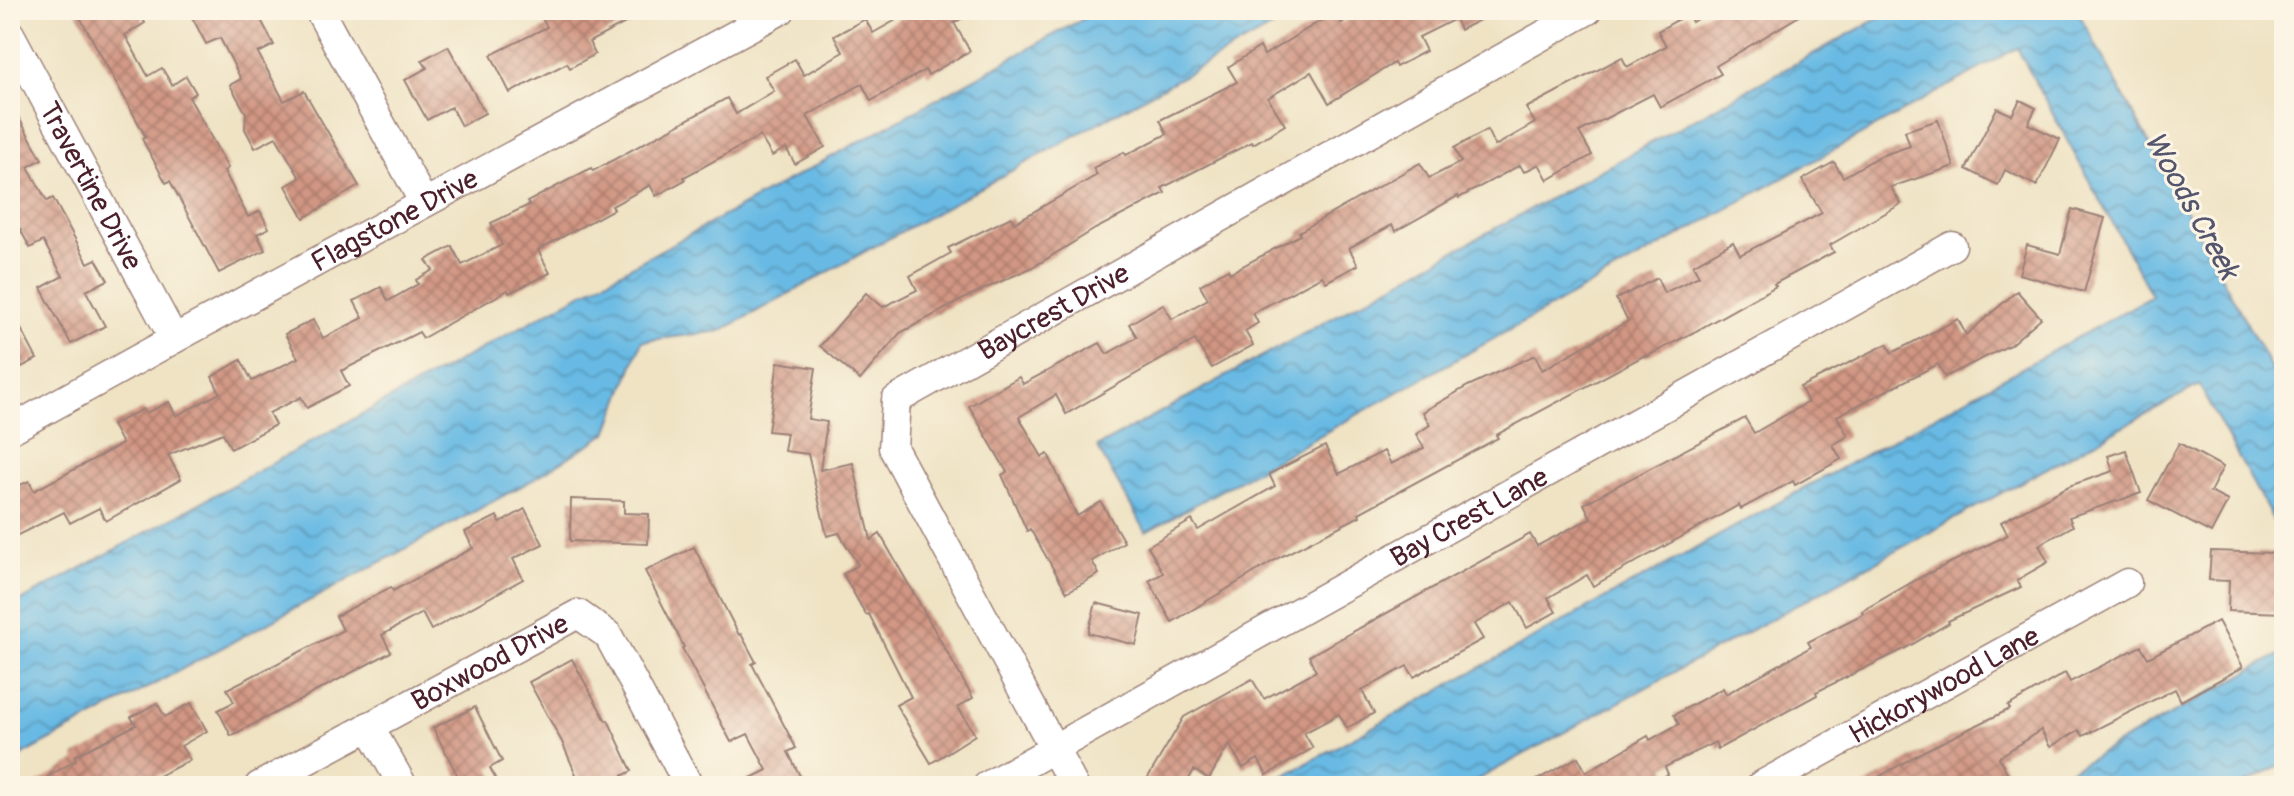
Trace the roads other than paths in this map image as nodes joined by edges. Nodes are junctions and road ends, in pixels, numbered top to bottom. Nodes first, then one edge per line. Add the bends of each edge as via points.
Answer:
1 (319, 10) edge
2 (781, 10) edge
3 (1588, 10) edge
4 (10, 34) edge
5 (424, 203) junction
6 (1952, 246) dead end
7 (174, 339) junction
8 (10, 430) edge
9 (2127, 583) dead end
10 (369, 726) junction
11 (1053, 749) junction
12 (259, 786) edge
13 (403, 786) edge
14 (689, 786) edge
15 (987, 786) edge
16 (1074, 786) edge
17 (1760, 786) edge

1 - 5 street
2 - 5 street, Flagstone Drive
3 - 11 street, Baycrest Drive via 896,400 893,448
4 - 7 street, Travertine Drive
5 - 7 street, Flagstone Drive
6 - 11 street, Bay Crest Lane
7 - 8 street, Flagstone Drive
9 - 17 street, Hickorywood Lane
10 - 12 street, Boxwood Drive
10 - 13 street
10 - 14 street, Boxwood Drive via 578,614 608,635
11 - 15 street, Bay Crest Lane
11 - 16 street, Baycrest Drive

